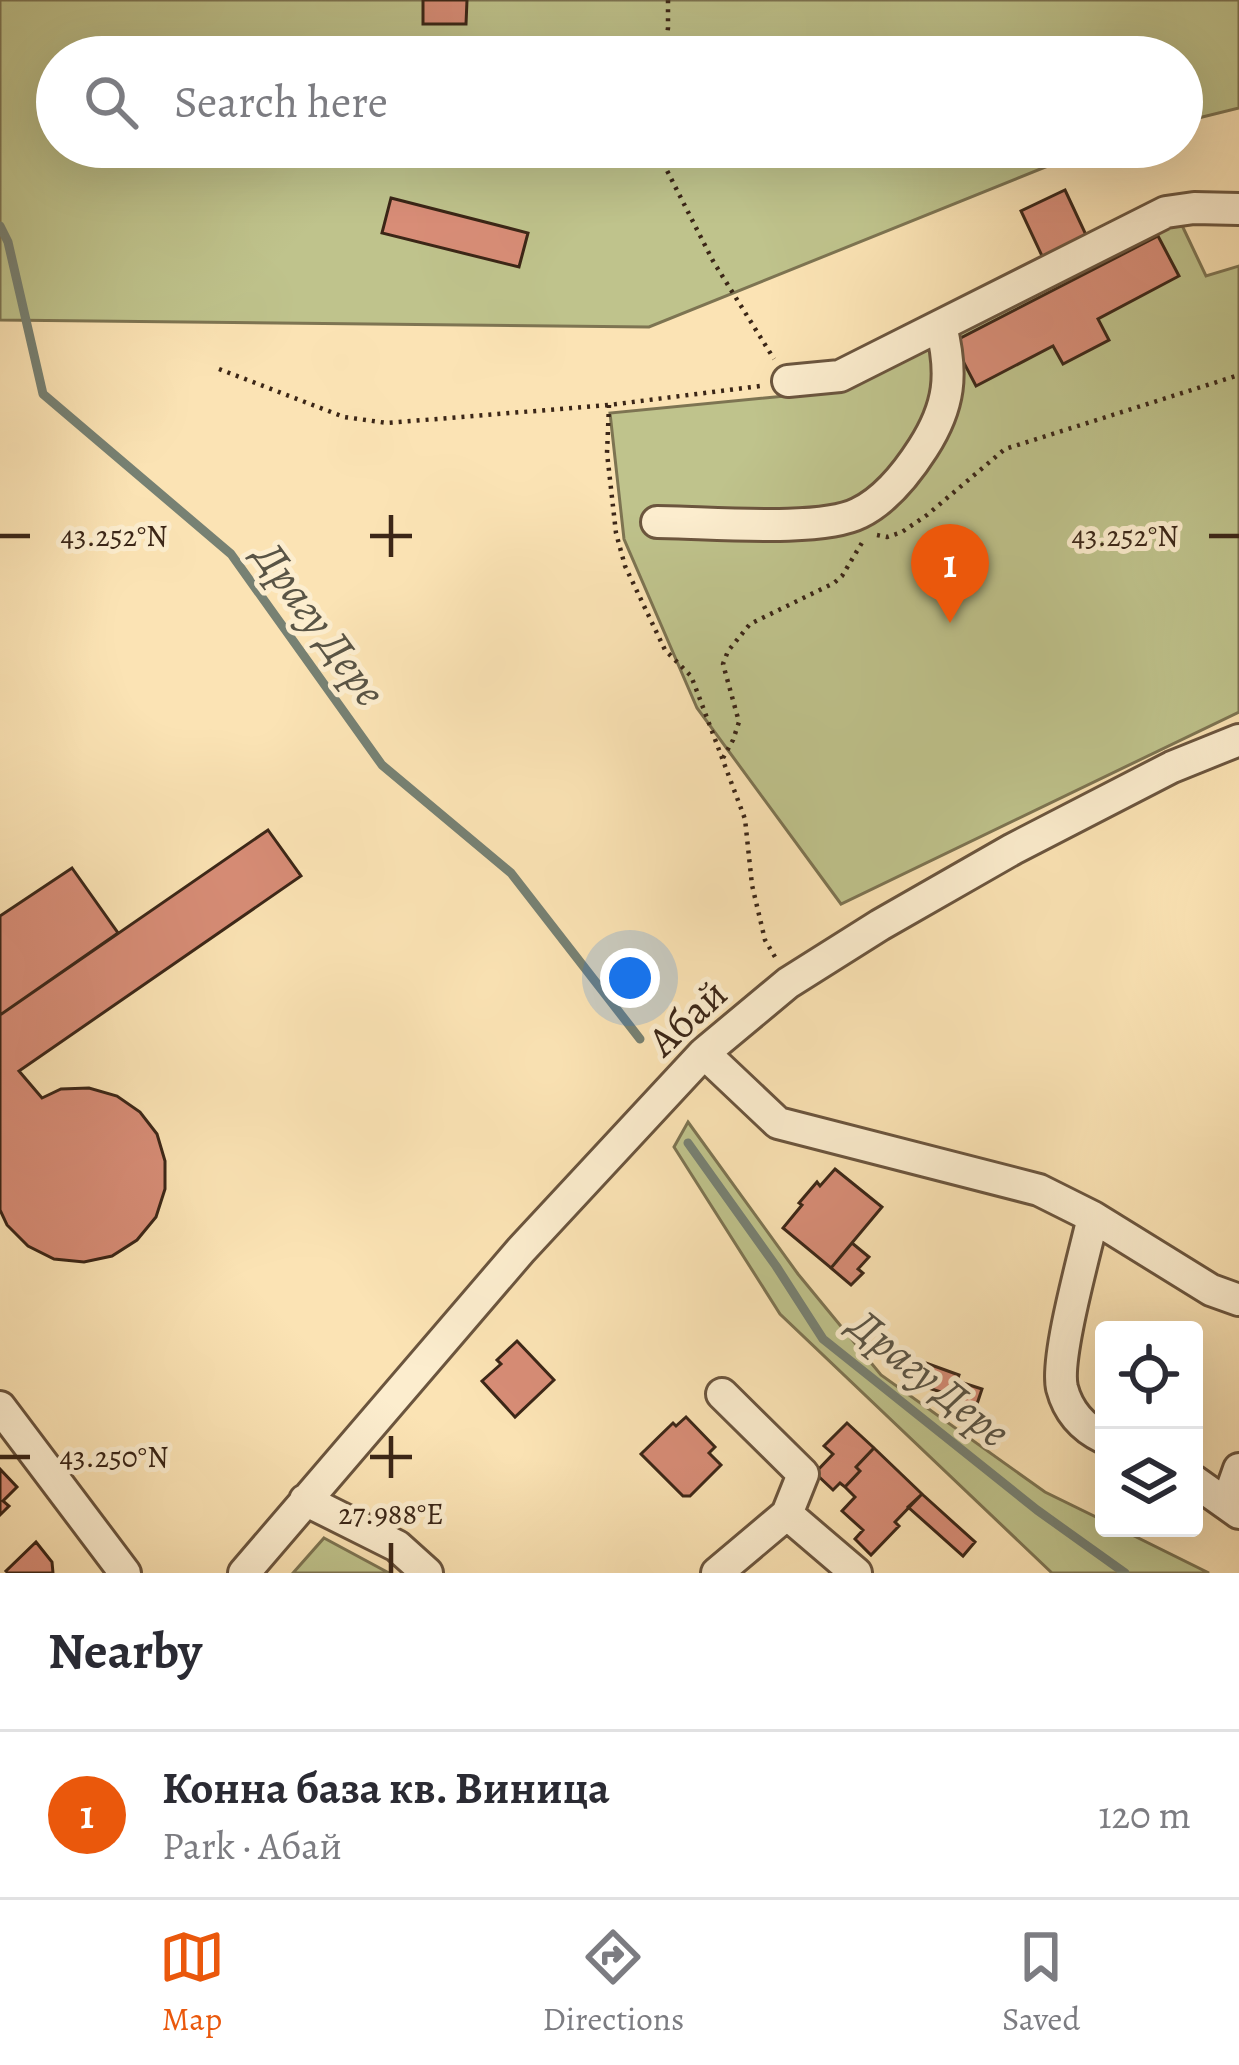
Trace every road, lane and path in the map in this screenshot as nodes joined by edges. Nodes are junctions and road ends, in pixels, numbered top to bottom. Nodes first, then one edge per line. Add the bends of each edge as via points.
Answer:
1 (668, 0) edge
2 (667, 36) edge
3 (666, 168) edge
4 (1239, 209) edge
5 (941, 326) junction
6 (219, 369) dead end
7 (1239, 375) edge
8 (788, 381) junction
9 (609, 405) junction
10 (657, 522) dead end
11 (1239, 740) edge
12 (721, 761) junction
13 (788, 982) junction
14 (704, 1054) junction
15 (1093, 1217) junction
16 (1239, 1300) edge
17 (722, 1394) dead end
18 (0, 1407) edge
19 (1095, 1434) edge
20 (1239, 1469) edge
21 (1203, 1487) edge
22 (305, 1501) junction
23 (1233, 1508) edge
24 (787, 1514) junction
25 (125, 1573) edge
26 (244, 1573) edge
27 (427, 1573) edge
28 (717, 1573) edge
29 (856, 1573) edge

1 - 2 path
3 - 8 path
4 - 5 street via 1166,212
5 - 8 street via 840,376
5 - 10 street via 949,356 938,424 895,486 858,514 811,524
6 - 9 path via 344,417 387,423
7 - 12 path via 1005,448 902,532 868,530 834,583 750,624 728,651 723,664 739,722
8 - 9 path
9 - 12 path via 607,453 626,566 665,650 691,676
11 - 13 street, Абай via 1013,849
12 - 13 path via 745,819 765,940
13 - 14 street, Абай
14 - 15 street via 778,1123 1039,1190
14 - 22 street, Абай via 521,1250
15 - 16 street
15 - 19 street via 1061,1383 1070,1411
17 - 24 street via 803,1474
18 - 25 street
20 - 23 street
21 - 23 street
22 - 26 street, Абай
22 - 27 street via 397,1546
24 - 28 street
24 - 29 street

